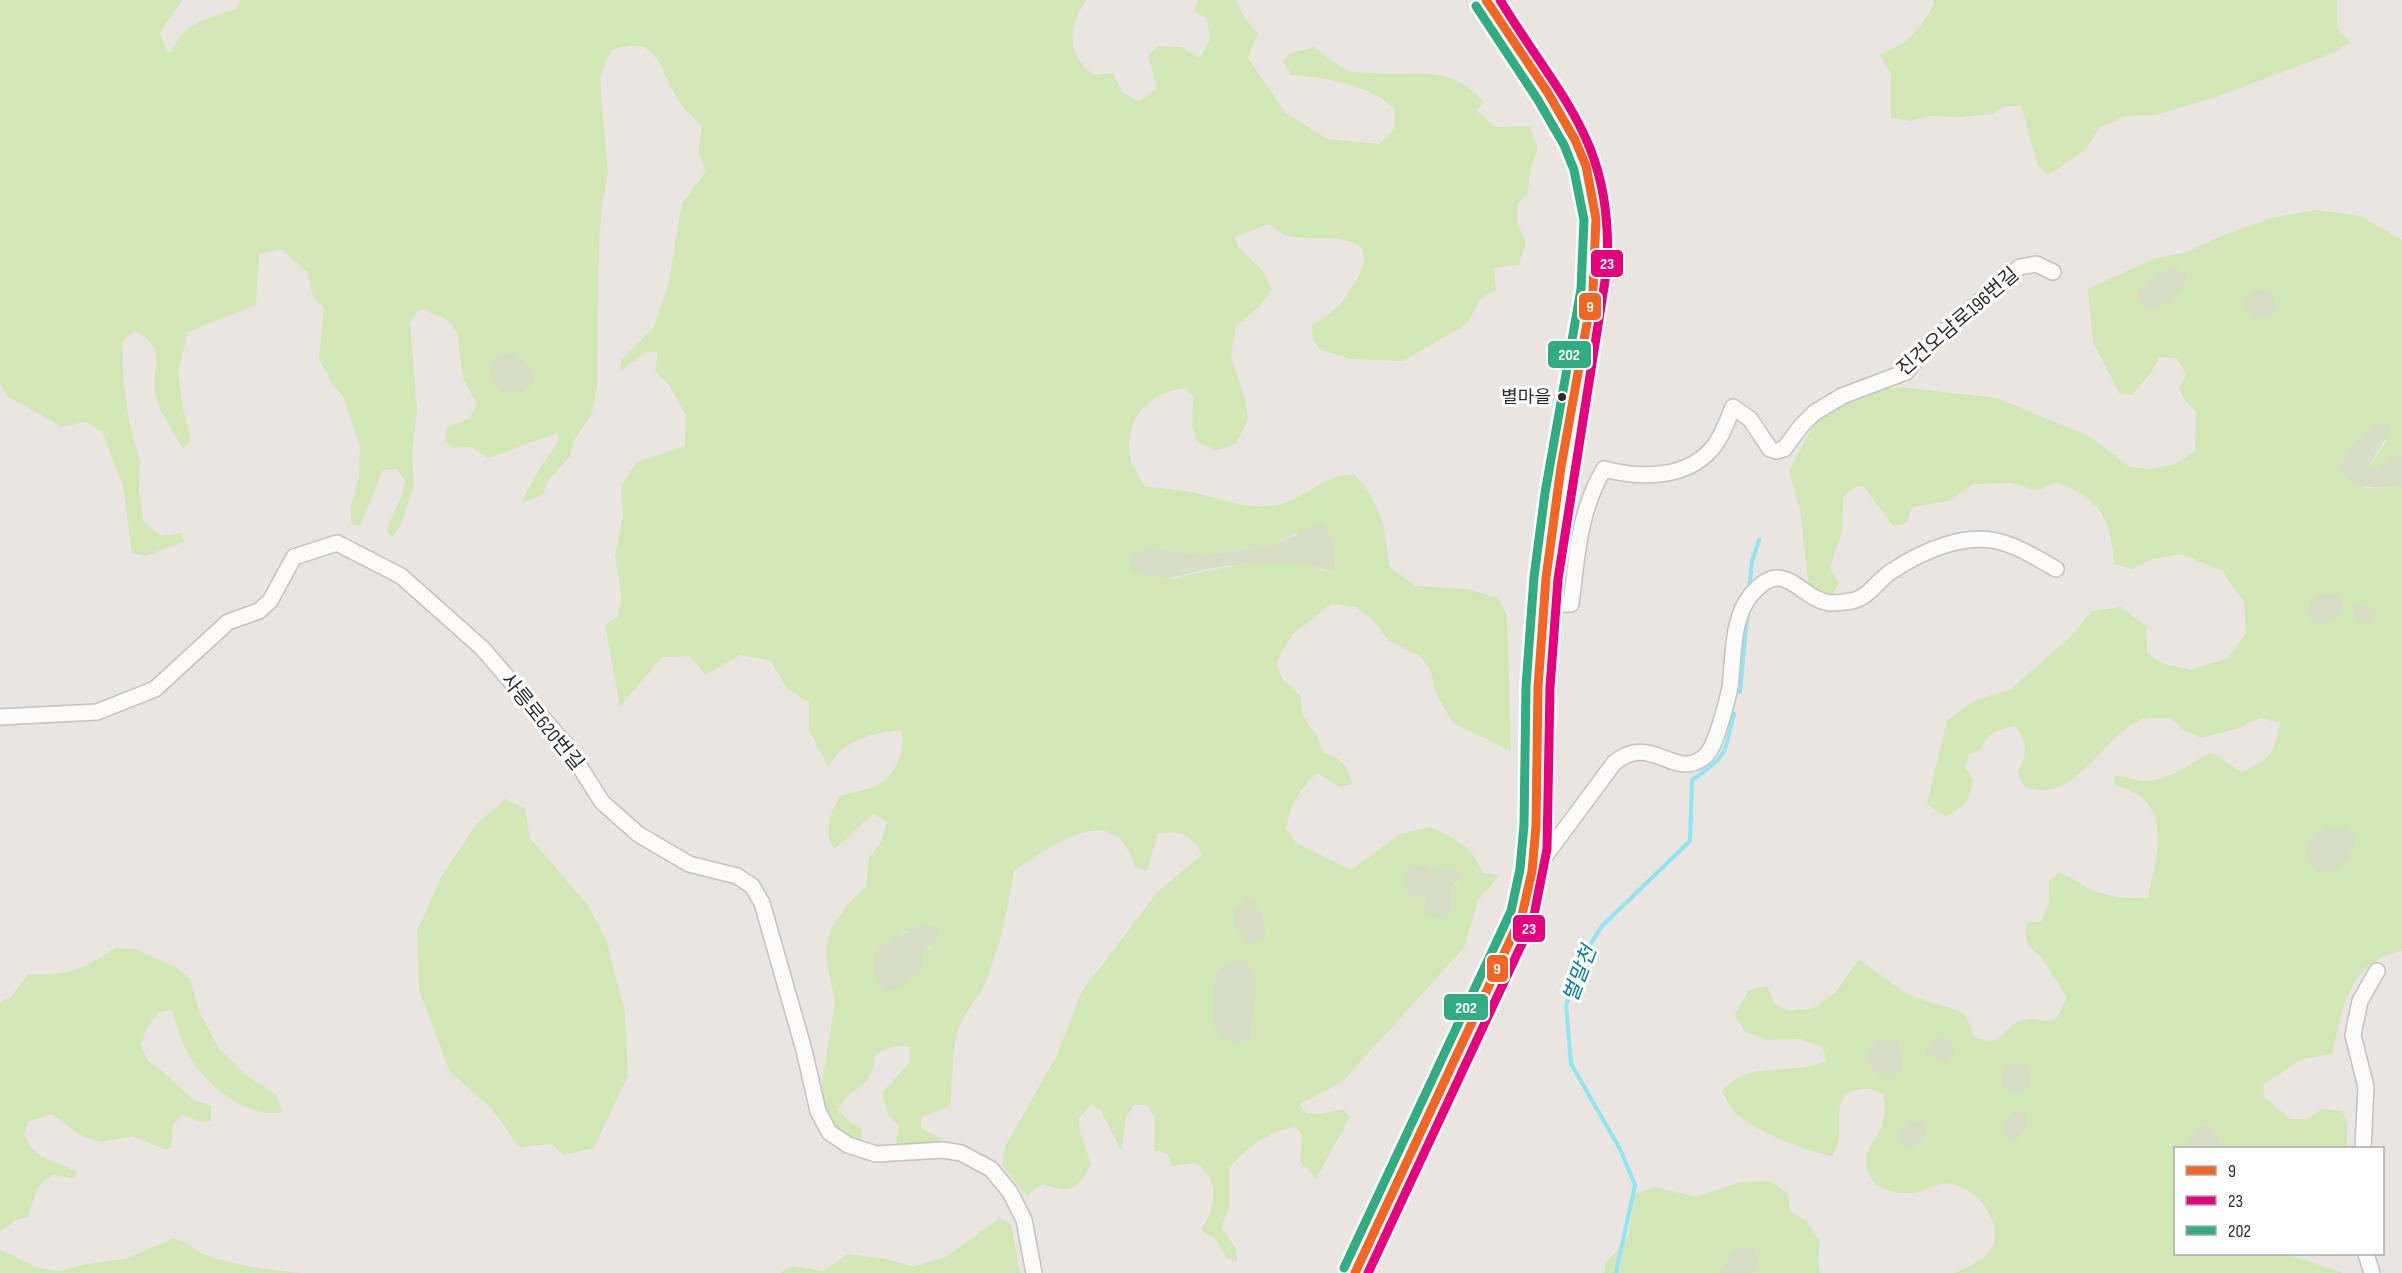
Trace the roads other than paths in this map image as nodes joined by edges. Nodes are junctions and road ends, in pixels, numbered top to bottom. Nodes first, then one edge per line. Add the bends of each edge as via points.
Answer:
1 (1486, 0) edge
2 (2053, 272) dead end
3 (2056, 569) dead end
4 (1543, 604) junction
5 (0, 717) edge
6 (1534, 871) junction
7 (2377, 971) dead end
8 (2363, 1147) edge
9 (2366, 1255) edge
10 (1034, 1273) edge
11 (1355, 1273) edge
12 (2372, 1273) edge

1 - 4 main road via 1573,131 1596,217 1595,280
2 - 4 street, 진건오남로196번길 via 2036,264 2014,271 1928,345 1906,372 1842,396 1820,409 1784,449 1770,449 1750,419 1733,407 1716,444 1692,464 1646,477 1604,469 1582,521 1571,604
3 - 6 street via 2006,543 1976,539 1941,547 1904,565 1855,600 1829,603 1789,579 1768,581 1750,596 1738,621 1726,706 1703,759 1691,763 1669,761 1641,751 1623,756
4 - 6 main road
5 - 10 street, 사릉로620번길 via 97,712 155,689 228,622 259,611 270,601 294,558 317,548 338,543 394,573 482,648 566,745 602,802 638,834 689,864 738,876 752,886 762,903 818,1111 829,1132 848,1145 876,1154 943,1150 991,1169 1010,1192 1024,1220
6 - 11 main road via 1522,915
7 - 8 street via 2360,1001 2353,1035 2366,1087
9 - 12 street

